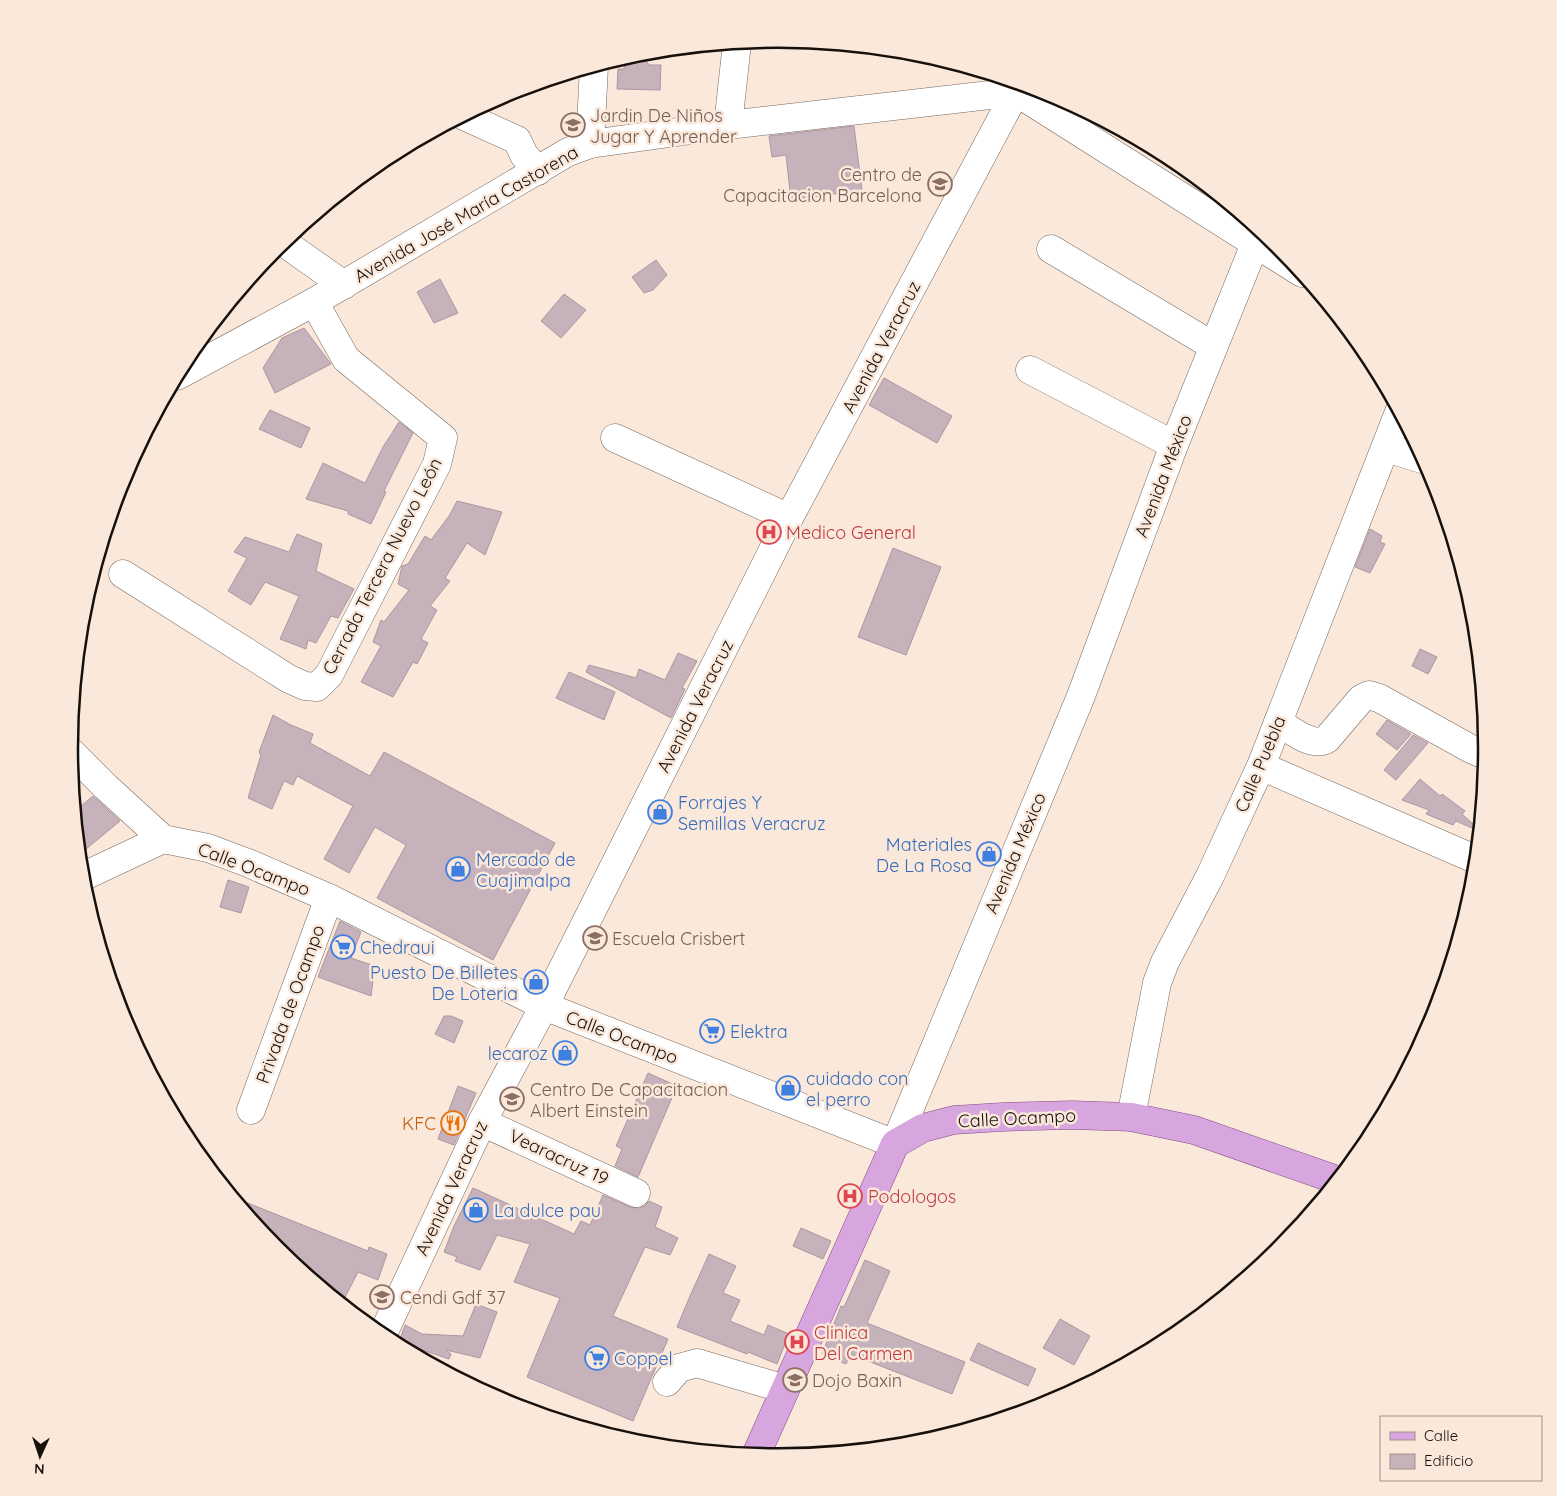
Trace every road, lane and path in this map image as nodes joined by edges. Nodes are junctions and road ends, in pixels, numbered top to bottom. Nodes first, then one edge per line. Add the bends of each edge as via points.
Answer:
1 (736, 49) edge
2 (594, 72) edge
3 (1014, 89) edge
4 (1017, 90) edge
5 (1026, 93) edge
6 (471, 119) edge
7 (728, 125) junction
8 (590, 144) junction
9 (538, 171) junction
10 (1255, 244) junction
11 (290, 247) edge
12 (1051, 249) dead end
13 (1280, 259) edge
14 (344, 285) junction
15 (314, 302) junction
16 (1213, 346) junction
17 (190, 369) edge
18 (1030, 370) dead end
19 (1397, 419) edge
20 (615, 438) dead end
21 (1174, 445) junction
22 (1386, 448) junction
23 (1416, 457) edge
24 (789, 518) junction
25 (123, 574) dead end
26 (1278, 722) junction
27 (1479, 752) edge
28 (78, 758) edge
29 (1261, 766) junction
30 (163, 839) junction
31 (1470, 857) edge
32 (89, 874) edge
33 (329, 898) junction
34 (544, 1006) junction
35 (251, 1110) dead end
36 (1131, 1117) junction
37 (482, 1122) junction
38 (894, 1144) junction
39 (1331, 1178) edge
40 (636, 1193) dead end
41 (386, 1328) edge
42 (668, 1382) dead end
43 (785, 1389) junction
44 (759, 1448) edge

1 - 7 street
2 - 8 street
3 - 7 street, Avenida José María Castorena
4 - 24 street, Avenida Veracruz
5 - 10 street
6 - 9 street via 517,140 524,155
7 - 8 street, Avenida José María Castorena
8 - 9 street, Avenida José María Castorena via 568,152
9 - 14 street, Avenida José María Castorena
10 - 13 street
10 - 16 street, Avenida México
11 - 14 street
12 - 16 street
14 - 15 street, Avenida José María Castorena
15 - 17 street, Avenida José María Castorena
15 - 25 street, Cerrada Tercera Nuevo León via 346,359 443,438 437,464 329,675 317,687 290,679
16 - 21 street, Avenida México
18 - 21 street
19 - 22 street, Calle Puebla
20 - 24 street
21 - 38 street, Avenida México via 1081,696
22 - 23 street
22 - 26 street, Calle Puebla
24 - 34 street, Avenida Veracruz
26 - 27 street via 1314,742 1322,743 1361,699 1369,695
26 - 29 street, Calle Puebla
28 - 30 street
29 - 31 street
29 - 36 street, Calle Puebla via 1210,876 1164,962
30 - 32 street
30 - 33 street, Calle Ocampo via 208,848
33 - 34 street, Calle Ocampo
33 - 35 street, Privada de Ocampo
34 - 37 street, Avenida Veracruz
34 - 38 street, Calle Ocampo
36 - 38 main road, Calle Ocampo via 1072,1115 954,1120 923,1128
36 - 39 main road, Calle Ocampo via 1194,1130
37 - 40 street, Vearacruz 19
37 - 41 street, Avenida Veracruz
38 - 43 main road, Avenida México
42 - 43 street via 679,1368 697,1363
43 - 44 main road, Avenida México

